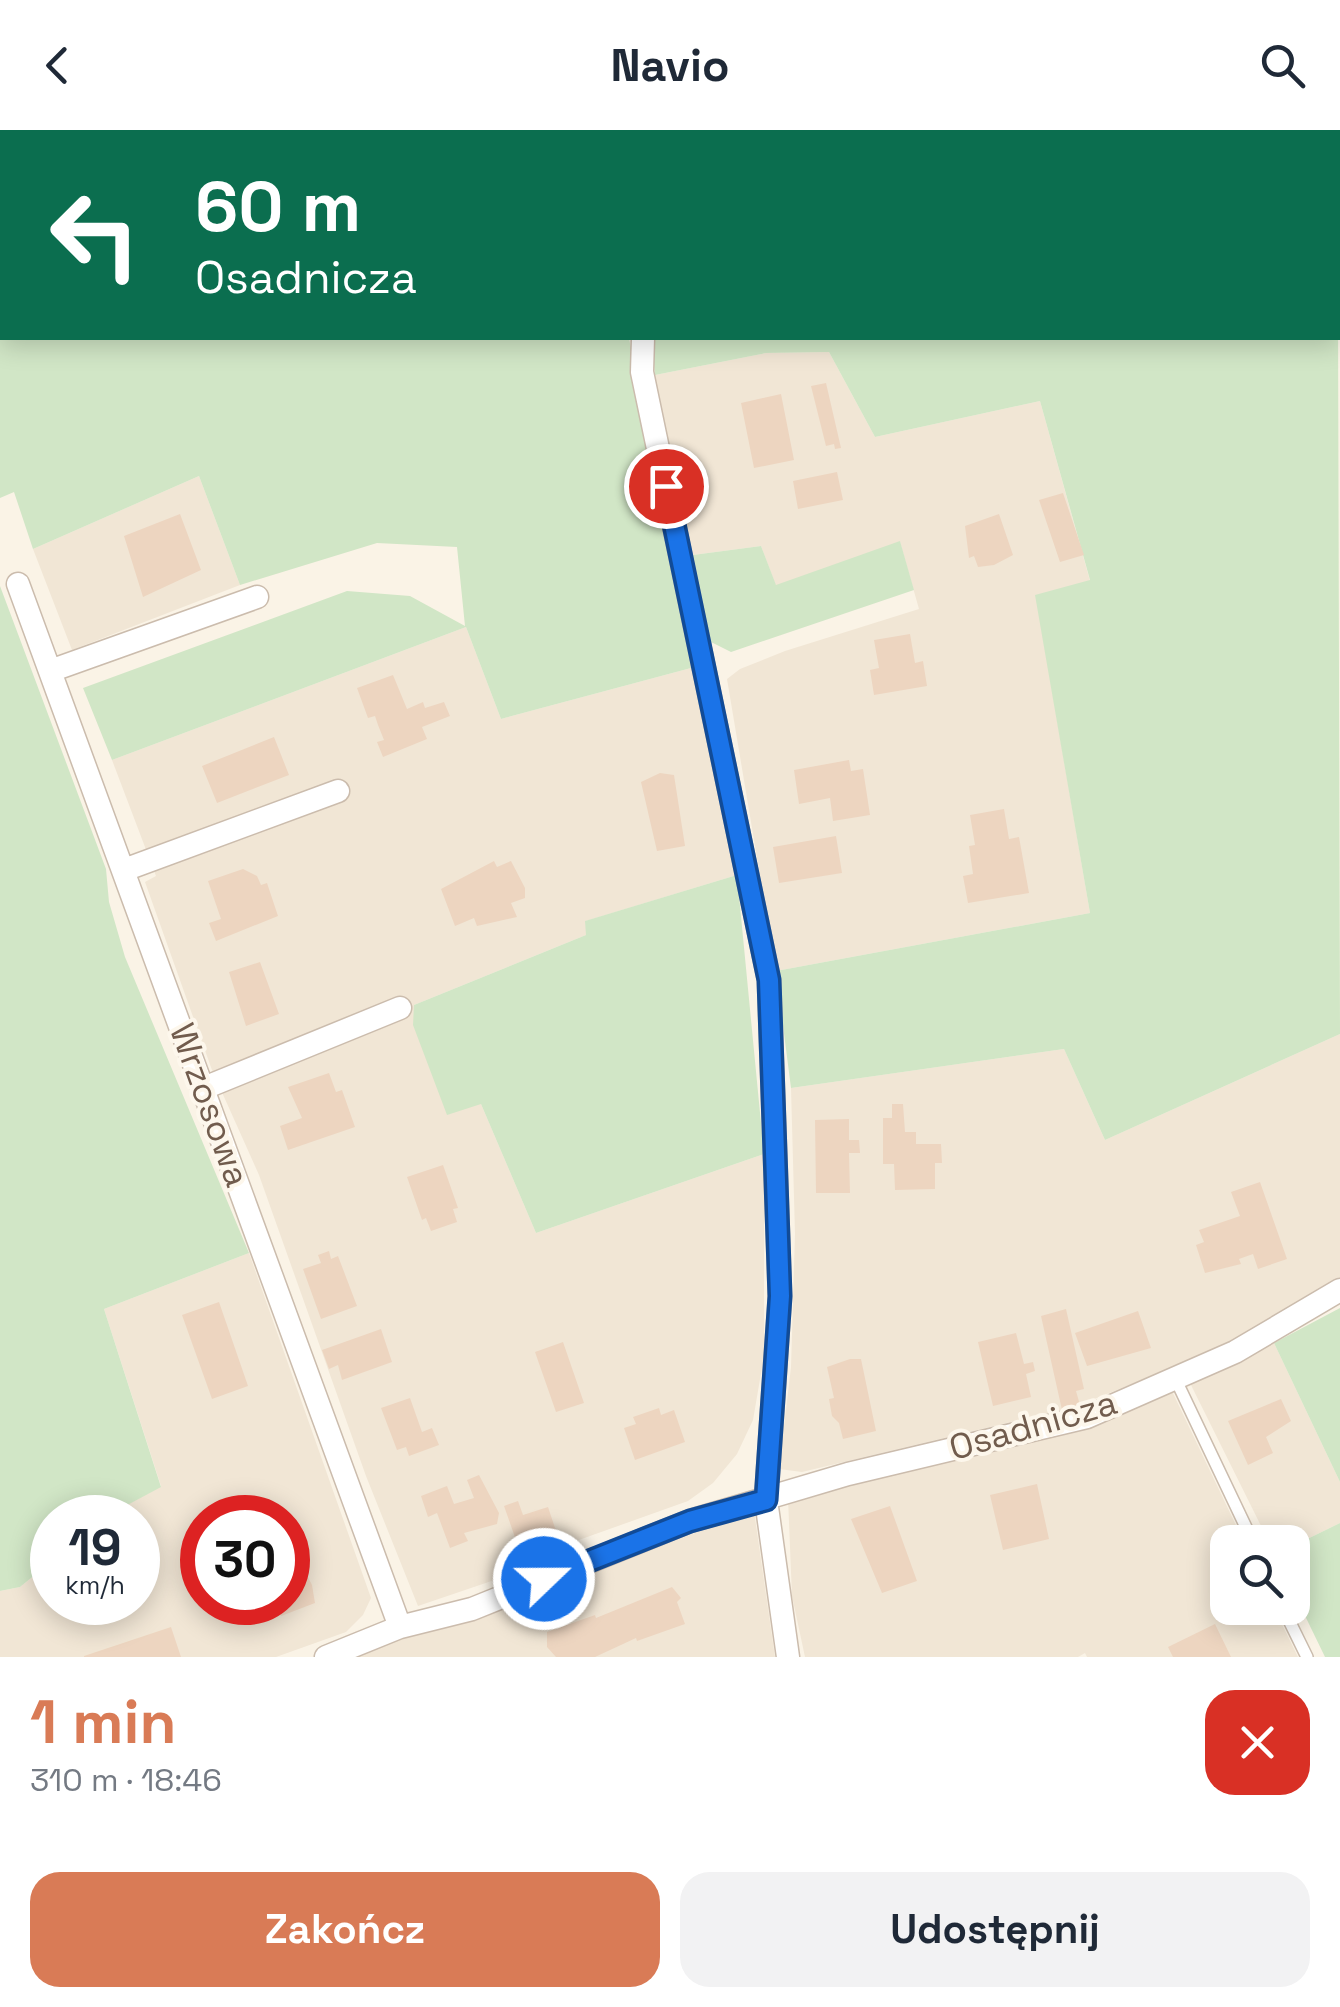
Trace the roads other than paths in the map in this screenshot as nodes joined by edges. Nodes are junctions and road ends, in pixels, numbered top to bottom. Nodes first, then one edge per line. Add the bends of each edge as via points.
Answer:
1 (643, 340) edge
2 (18, 584) dead end
3 (256, 597) dead end
4 (50, 671) junction
5 (338, 791) dead end
6 (124, 870) junction
7 (400, 1008) dead end
8 (204, 1088) junction
9 (1340, 1290) edge
10 (1176, 1378) junction
11 (766, 1500) junction
12 (1245, 1525) edge
13 (1291, 1625) edge
14 (400, 1628) junction
15 (326, 1657) edge
16 (788, 1657) edge
17 (1306, 1657) edge

1 - 11 street via 642,372 769,980 780,1296
2 - 4 street, Wrzosowa
3 - 4 street
4 - 6 street, Wrzosowa
5 - 6 street
6 - 8 street, Wrzosowa
7 - 8 street
8 - 14 street, Wrzosowa
9 - 10 street, Osadnicza
10 - 11 street, Osadnicza via 1087,1416
10 - 12 lane
11 - 14 street, Osadnicza via 690,1521 472,1608
11 - 16 street
13 - 17 lane
14 - 15 street, Osadnicza

